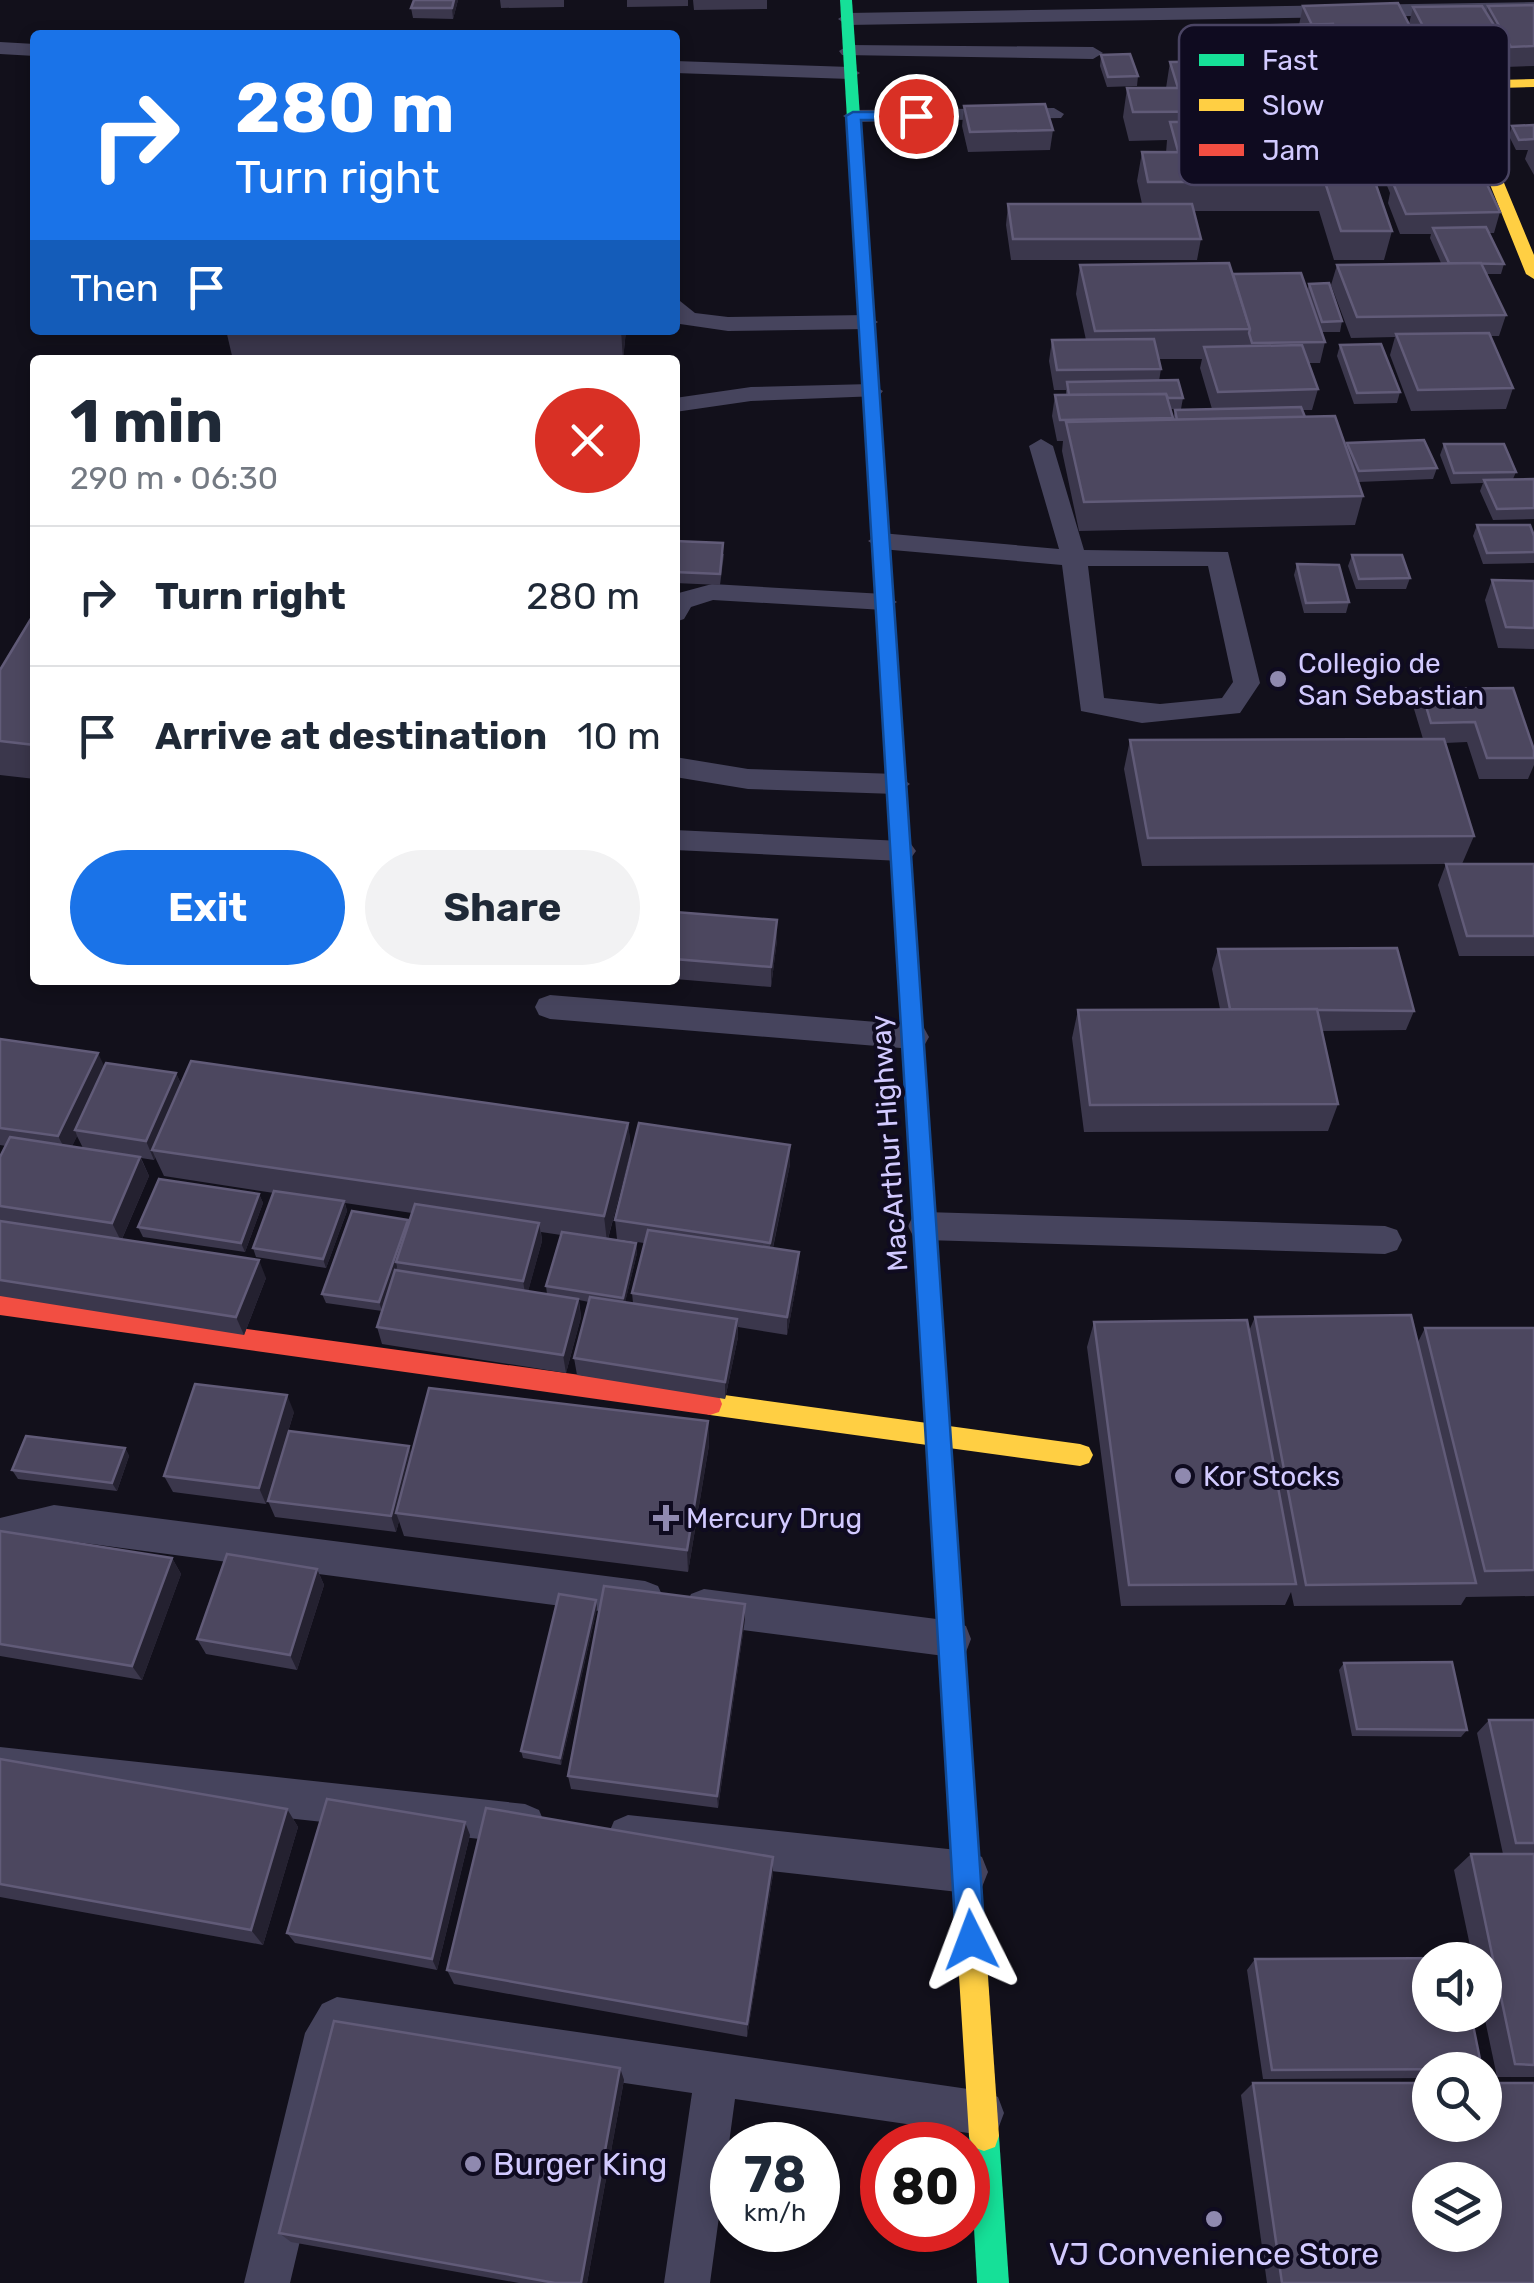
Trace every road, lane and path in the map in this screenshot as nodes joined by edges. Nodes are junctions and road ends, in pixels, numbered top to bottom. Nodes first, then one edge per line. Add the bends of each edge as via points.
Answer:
1 (1006, 8) edge
2 (1534, 8) edge
3 (846, 9) edge
4 (0, 48) edge
5 (30, 50) edge
6 (1093, 53) dead end
7 (850, 62) junction
8 (680, 66) edge
9 (1534, 82) edge
10 (1509, 83) edge
11 (1054, 114) dead end
12 (853, 116) junction
13 (1498, 185) edge
14 (1534, 274) edge
15 (680, 310) edge
16 (867, 322) junction
17 (871, 392) junction
18 (680, 405) edge
19 (1041, 446) dead end
20 (880, 541) junction
21 (1074, 558) junction
22 (884, 602) junction
23 (680, 603) edge
24 (680, 768) edge
25 (896, 784) junction
26 (680, 840) edge
27 (901, 851) junction
28 (550, 1006) dead end
29 (912, 1037) junction
30 (925, 1226) junction
31 (1385, 1240) dead end
32 (0, 1305) edge
33 (938, 1436) junction
34 (1080, 1455) dead end
35 (2, 1534) edge
36 (952, 1639) junction
37 (0, 1767) edge
38 (966, 1872) junction
39 (717, 2073) junction
40 (982, 2113) junction
41 (267, 2283) edge
42 (688, 2283) edge
43 (992, 2283) edge

1 - 2 lane
1 - 3 lane
3 - 7 main road, MacArthur Highway
4 - 5 lane
6 - 7 lane
7 - 8 lane
7 - 12 main road, MacArthur Highway
9 - 10 main road
11 - 12 lane
12 - 16 main road, MacArthur Highway
13 - 14 main road
15 - 16 lane via 688,319 728,324
16 - 17 main road, MacArthur Highway
17 - 18 lane via 751,394
17 - 20 main road, MacArthur Highway
19 - 21 lane
20 - 21 lane
20 - 22 main road, MacArthur Highway
21 - 21 lane via 1219,558 1247,683 1242,696 1230,706 1186,713 1091,704
22 - 23 lane via 712,592
22 - 25 main road, MacArthur Highway
24 - 25 lane via 748,779
25 - 27 main road, MacArthur Highway
26 - 27 lane
27 - 29 main road, MacArthur Highway
28 - 29 lane
29 - 30 main road, MacArthur Highway
30 - 31 lane
30 - 33 main road, MacArthur Highway
32 - 33 main road
33 - 34 main road
33 - 36 main road, MacArthur Highway
35 - 36 lane via 54,1522
36 - 38 main road, MacArthur Highway
37 - 38 lane
38 - 40 main road, MacArthur Highway
39 - 40 lane
39 - 41 lane via 337,2020 327,2033
39 - 42 lane
40 - 43 main road, MacArthur Highway

